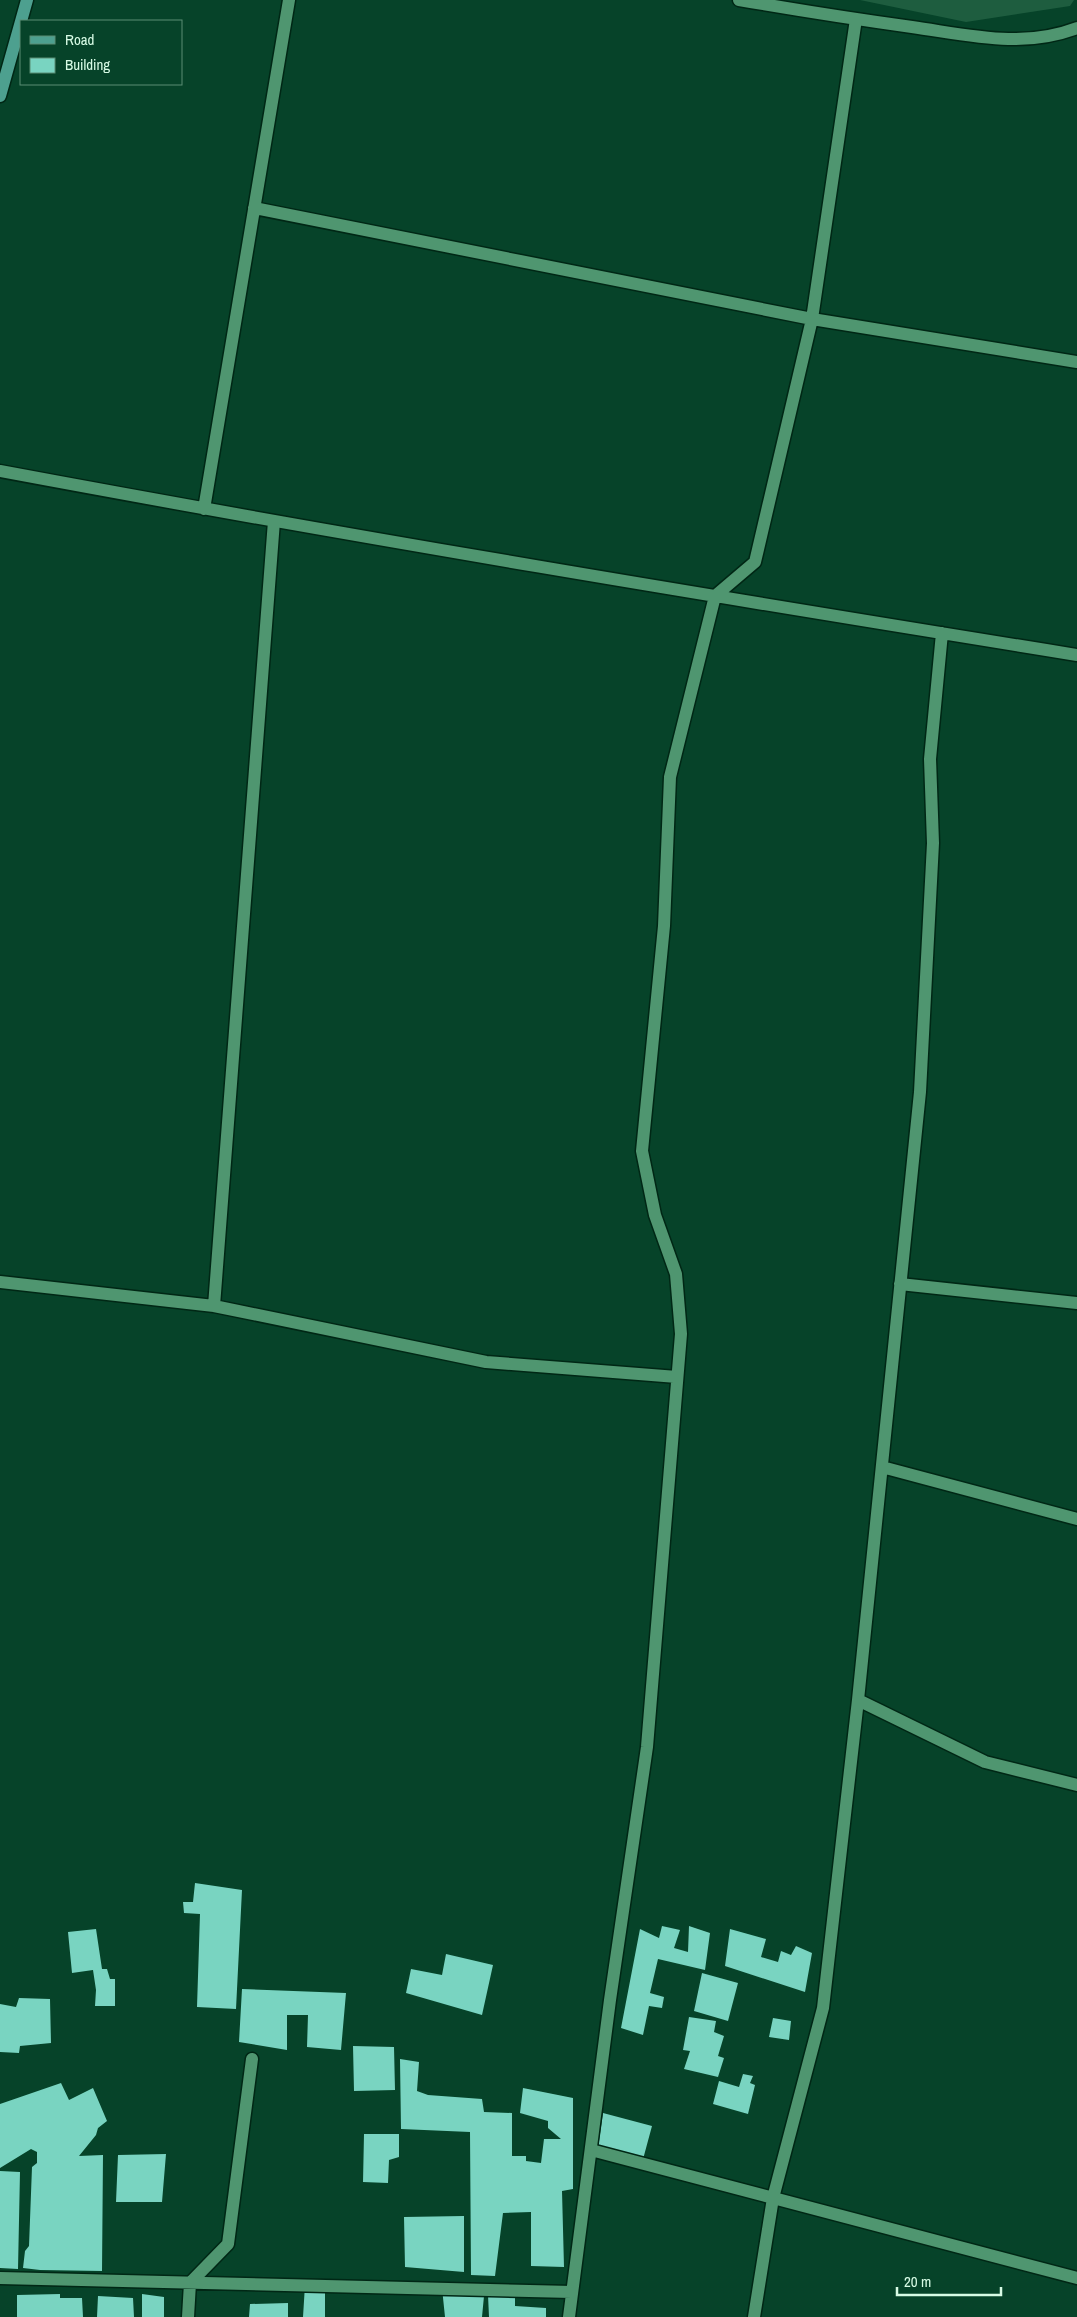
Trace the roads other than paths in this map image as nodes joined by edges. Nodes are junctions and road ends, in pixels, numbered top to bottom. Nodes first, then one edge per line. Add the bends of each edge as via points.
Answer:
1 (27, 0) edge
2 (289, 0) edge
3 (739, 0) edge
4 (21, 20) edge
5 (856, 20) junction
6 (20, 25) edge
7 (1077, 28) edge
8 (0, 96) edge
9 (254, 208) junction
10 (812, 319) junction
11 (1077, 362) edge
12 (0, 471) edge
13 (204, 509) junction
14 (274, 521) junction
15 (715, 596) junction
16 (942, 633) junction
17 (1077, 655) edge
18 (0, 1282) edge
19 (900, 1284) junction
20 (1077, 1303) edge
21 (214, 1306) junction
22 (677, 1377) junction
23 (882, 1468) junction
24 (1077, 1519) edge
25 (858, 1700) junction
26 (1077, 1785) edge
27 (252, 2059) dead end
28 (591, 2150) junction
29 (773, 2198) junction
30 (0, 2278) edge
31 (1077, 2278) edge
32 (190, 2282) junction
33 (572, 2292) junction
34 (188, 2317) edge
35 (569, 2317) edge
36 (754, 2317) edge

1 - 4 main road
2 - 9 street
3 - 5 street
5 - 7 street via 1007,41 1055,37
5 - 10 street
6 - 8 main road
9 - 10 street
9 - 13 street
10 - 11 street
10 - 15 street via 755,562
12 - 13 street
13 - 14 street
14 - 15 street
14 - 21 street
15 - 16 street
15 - 22 street via 670,777 664,926 642,1151 655,1215 676,1274 681,1334
16 - 17 street
16 - 19 street via 930,759 934,843 920,1092
18 - 21 street
19 - 20 street
19 - 23 street
21 - 22 street via 486,1362
22 - 28 street via 647,1747
23 - 24 street
23 - 25 street
25 - 26 street via 985,1762
25 - 29 street via 823,2008
27 - 32 street via 228,2244
28 - 29 street
28 - 33 street
29 - 31 street
29 - 36 street
30 - 32 street
32 - 33 street
32 - 34 street
33 - 35 street

